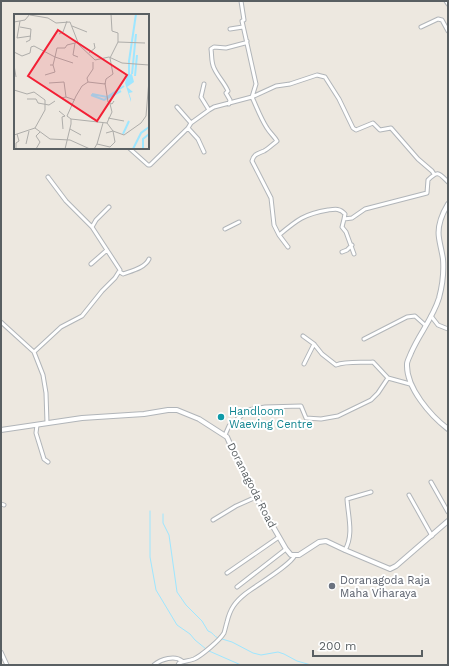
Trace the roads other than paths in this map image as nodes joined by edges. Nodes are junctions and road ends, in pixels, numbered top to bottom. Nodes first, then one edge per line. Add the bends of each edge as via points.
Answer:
1 (241, 1) edge
2 (446, 1) edge
3 (448, 4) edge
4 (243, 27) junction
5 (421, 27) dead end
6 (230, 29) dead end
7 (448, 31) edge
8 (247, 41) junction
9 (204, 84) dead end
10 (252, 97) junction
11 (229, 104) junction
12 (176, 107) dead end
13 (209, 110) junction
14 (191, 123) junction
15 (188, 128) junction
16 (130, 149) edge
17 (204, 152) dead end
18 (434, 174) junction
19 (48, 177) dead end
20 (448, 182) edge
21 (448, 204) edge
22 (109, 207) dead end
23 (344, 219) junction
24 (239, 222) dead end
25 (92, 227) junction
26 (225, 229) dead end
27 (279, 235) junction
28 (352, 245) junction
29 (288, 248) dead end
30 (107, 250) junction
31 (342, 252) dead end
32 (354, 254) dead end
33 (149, 259) dead end
34 (90, 264) dead end
35 (120, 272) junction
36 (431, 316) junction
37 (1, 322) edge
38 (425, 324) junction
39 (448, 329) edge
40 (303, 336) dead end
41 (364, 339) dead end
42 (314, 344) junction
43 (34, 352) junction
44 (304, 364) dead end
45 (388, 378) junction
46 (410, 384) junction
47 (47, 423) junction
48 (37, 425) junction
49 (448, 429) edge
50 (1, 430) edge
51 (225, 435) junction
52 (48, 462) dead end
53 (431, 482) dead end
54 (371, 492) dead end
55 (409, 495) dead end
56 (256, 497) junction
57 (448, 512) edge
58 (213, 520) dead end
59 (448, 521) edge
60 (432, 536) junction
61 (279, 538) junction
62 (286, 549) junction
63 (345, 550) junction
64 (295, 555) junction
65 (227, 573) dead end
66 (237, 587) dead end
67 (1, 652) edge
68 (182, 661) junction
69 (7, 665) edge
70 (154, 665) edge
71 (178, 665) edge

1 - 4 street
2 - 3 street
4 - 6 street
4 - 8 street
5 - 7 street via 438,19 442,20
8 - 10 street via 256,84
8 - 11 street via 226,48 211,48 213,67 225,84
9 - 13 street via 201,97
10 - 11 street
10 - 18 street via 276,86 317,75 325,77 353,128 356,130 373,122 380,130 391,128
10 - 27 street via 260,117 277,141 264,151 258,152 252,161 271,198 274,225
11 - 13 street
12 - 14 street
13 - 14 street
14 - 15 street
15 - 16 street via 150,165
15 - 17 street
18 - 20 street via 440,174
18 - 23 street via 428,180 427,194 365,209 352,218
19 - 25 street via 66,201
21 - 36 street via 438,237 443,258 443,274 439,299
22 - 25 street
23 - 27 street via 343,211 337,209 313,212 297,220
23 - 28 street via 342,227
24 - 26 street
25 - 30 street
27 - 29 street
28 - 31 street
28 - 32 street
30 - 34 street
30 - 35 street
33 - 35 street via 138,268 122,274
35 - 43 street via 82,316 61,327
36 - 38 street
36 - 39 street via 438,324
37 - 43 street
38 - 41 street via 414,316 407,317
38 - 46 street via 407,364
40 - 42 street
42 - 44 street
42 - 45 street via 336,365 373,362
43 - 47 street via 43,375
45 - 46 street
45 - 51 street via 371,400 338,416 306,418 301,406 265,407 248,410 229,426
46 - 49 street via 438,421
47 - 48 street, Doranagoda Road
47 - 51 street, Doranagoda Road via 177,410 199,419
48 - 50 street, Doranagoda Road
48 - 52 street via 36,433 44,459
51 - 56 street, Doranagoda Road
53 - 57 street
54 - 63 street via 346,499 350,531
55 - 60 street
56 - 58 street
56 - 61 street, Doranagoda Road
59 - 60 street
60 - 63 street via 390,569
61 - 62 street, Doranagoda Road
61 - 65 street
62 - 64 street, Doranagoda Road via 291,555
62 - 66 street
63 - 64 street via 326,541
64 - 68 street via 235,604 229,613 224,633 219,639 193,660
67 - 69 street
68 - 70 street via 170,658
68 - 71 street

